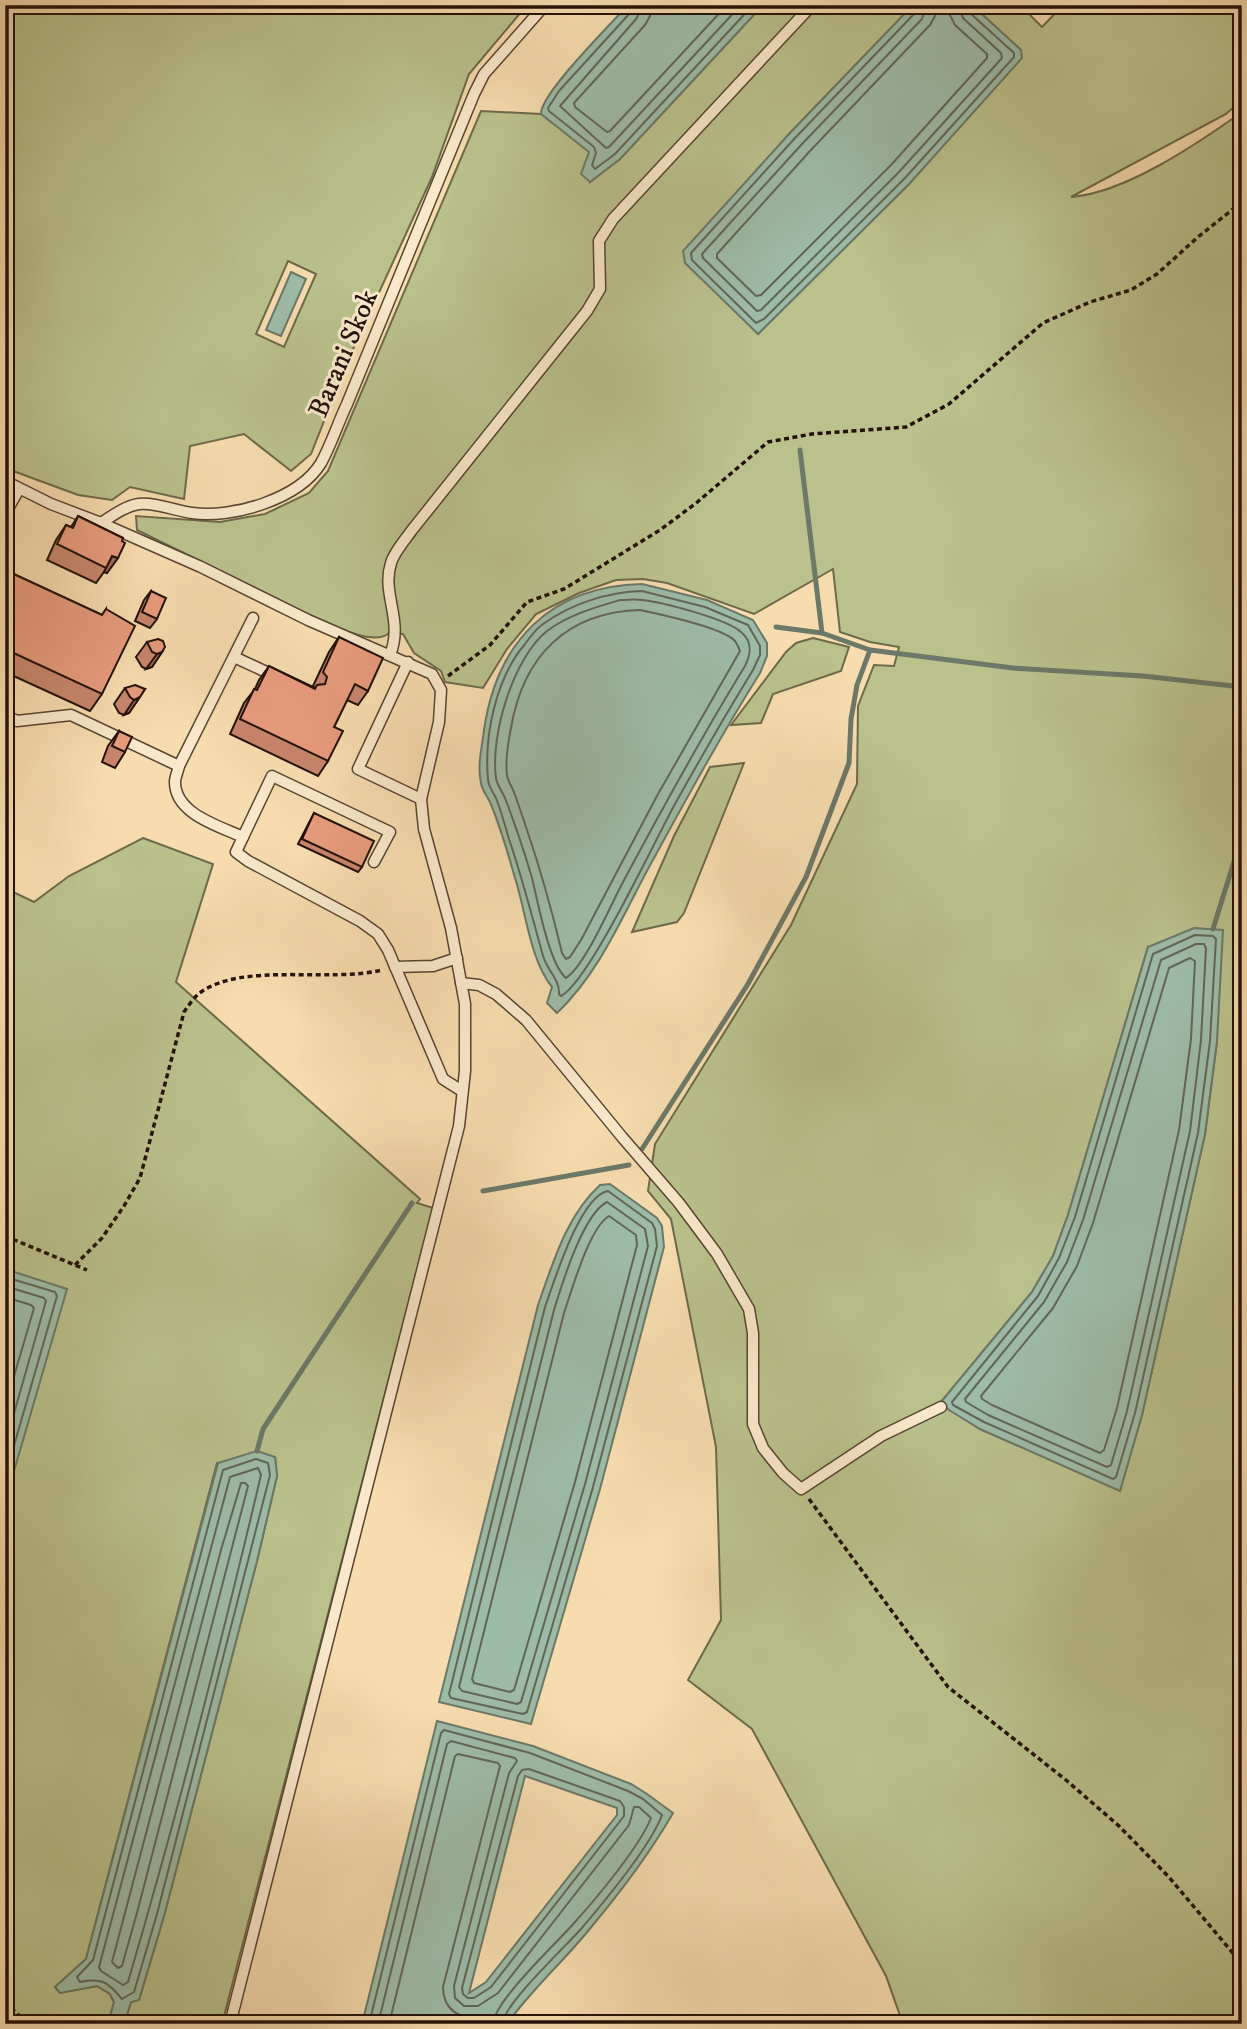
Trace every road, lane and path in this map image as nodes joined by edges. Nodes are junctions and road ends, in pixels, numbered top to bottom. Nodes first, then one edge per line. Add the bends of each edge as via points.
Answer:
1 (545, 5) edge
2 (812, 5) edge
3 (1242, 202) edge
4 (5, 481) edge
5 (19, 489) junction
6 (5, 514) edge
7 (101, 523) junction
8 (253, 618) dead end
9 (390, 655) junction
10 (234, 657) junction
11 (408, 662) junction
12 (285, 681) edge
13 (438, 684) junction
14 (5, 715) edge
15 (179, 766) junction
16 (421, 799) junction
17 (243, 837) junction
18 (374, 862) dead end
19 (457, 957) junction
20 (394, 967) junction
21 (461, 983) junction
22 (463, 1091) junction
23 (5, 1236) edge
24 (75, 1265) junction
25 (88, 1270) dead end
26 (941, 1407) dead end
27 (801, 1489) junction
28 (1242, 1964) edge
29 (5, 2002) edge
30 (28, 2024) edge
31 (230, 2024) edge

1 - 7 lane, Barani Skok via 479,84 314,472 271,501 240,511 195,514 141,504
2 - 9 lane via 613,219 599,242 600,289 587,311 391,561 388,583 396,632
3 - 13 path via 1157,274 1132,290 1043,323 949,404 906,426 768,442 660,530 564,589 527,602 490,645
4 - 5 lane
5 - 6 lane
5 - 7 lane
7 - 9 lane
8 - 10 lane
9 - 11 lane
10 - 12 lane
10 - 15 lane
11 - 13 lane via 432,674
11 - 16 lane via 358,769
13 - 16 lane via 442,690 439,722
14 - 15 lane via 18,721 71,715
15 - 17 lane via 175,783 181,801 196,815
16 - 19 lane via 424,829
17 - 18 lane via 272,776 390,832
17 - 20 lane via 236,852 378,934
19 - 20 lane via 433,966
19 - 21 lane
20 - 22 lane via 443,1079
20 - 24 path via 357,975 227,980 199,993 184,1012 140,1178 102,1238
21 - 22 lane via 465,1004
21 - 27 lane via 496,994 526,1020 718,1254 750,1309 752,1424 764,1448
22 - 31 lane via 459,1126
23 - 24 path
24 - 25 path
26 - 27 lane via 881,1436
27 - 28 path via 948,1687 1119,1826
29 - 30 path

